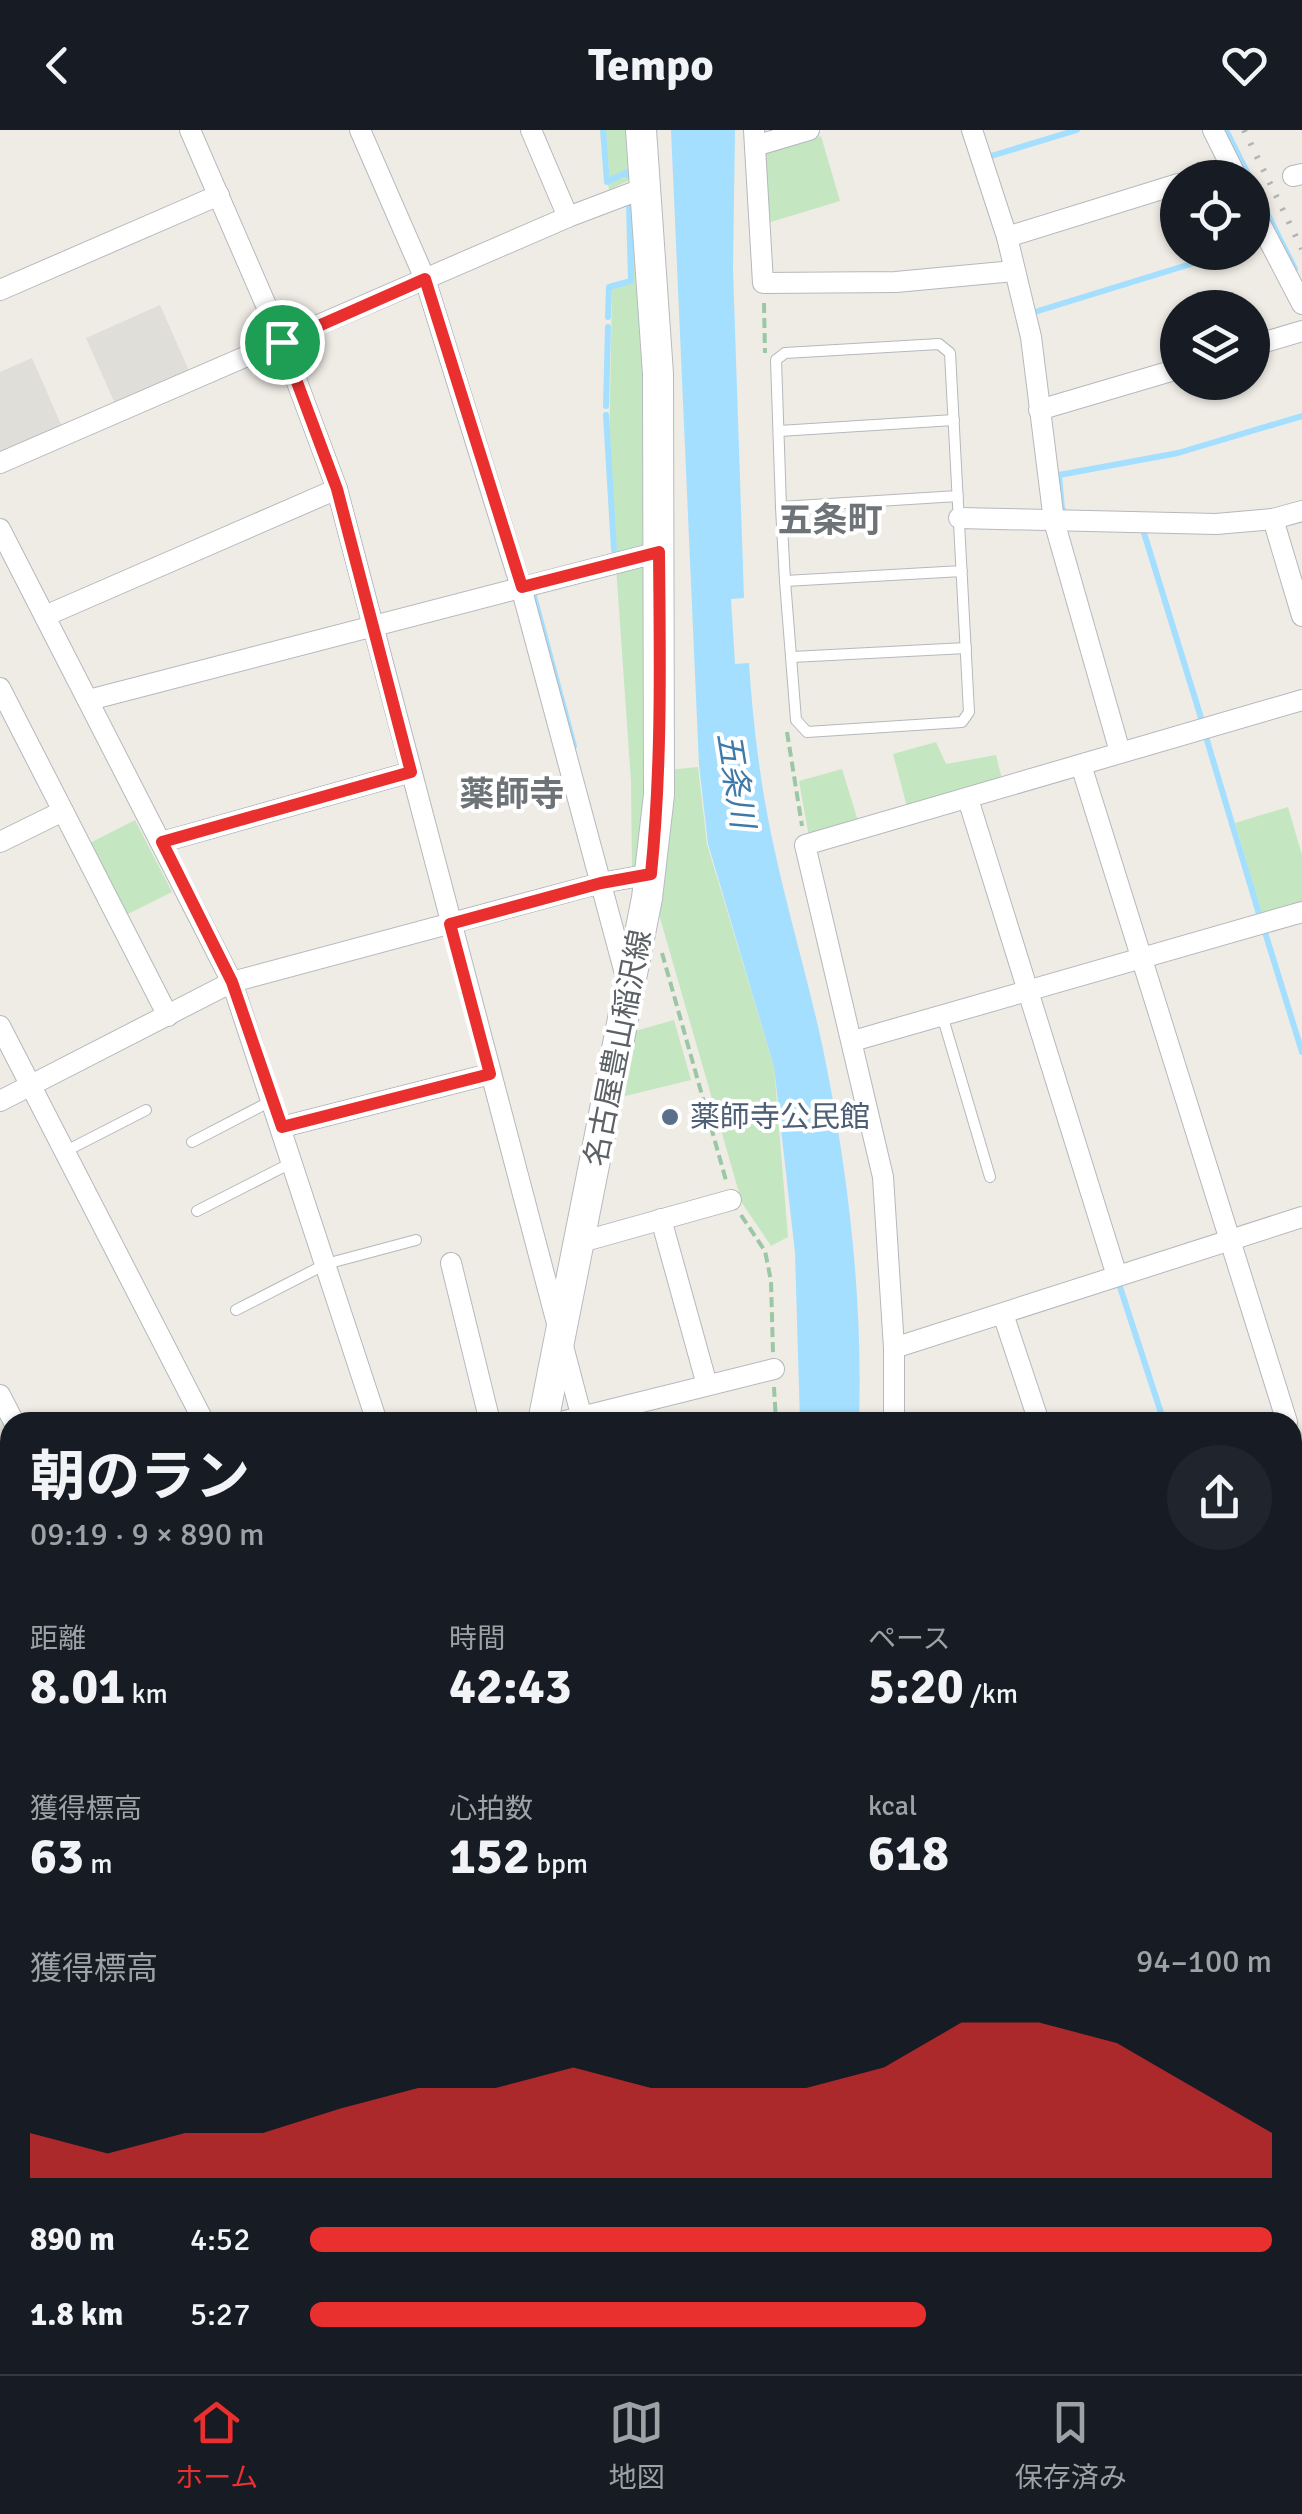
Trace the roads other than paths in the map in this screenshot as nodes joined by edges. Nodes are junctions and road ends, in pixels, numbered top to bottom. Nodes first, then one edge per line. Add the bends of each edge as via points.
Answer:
1 (190, 130) edge
2 (360, 130) edge
3 (531, 130) edge
4 (641, 130) edge
5 (808, 130) edge
6 (972, 130) edge
7 (1213, 130) edge
8 (754, 138) edge
9 (1228, 160) edge
10 (647, 186) junction
11 (1160, 189) edge
12 (219, 196) junction
13 (568, 217) junction
14 (1007, 236) junction
15 (1270, 243) edge
16 (1014, 271) junction
17 (425, 279) junction
18 (0, 290) edge
19 (1302, 304) edge
20 (1302, 331) edge
21 (1270, 341) edge
22 (282, 342) junction
23 (1160, 373) edge
24 (1040, 410) junction
25 (954, 420) junction
26 (778, 431) junction
27 (0, 463) edge
28 (337, 489) junction
29 (781, 507) junction
30 (958, 507) junction
31 (1302, 512) edge
32 (1273, 518) junction
33 (1054, 522) junction
34 (0, 529) edge
35 (659, 552) junction
36 (962, 572) junction
37 (785, 581) junction
38 (522, 587) junction
39 (45, 616) junction
40 (1302, 616) edge
41 (371, 624) junction
42 (966, 648) junction
43 (792, 656) junction
44 (0, 688) edge
45 (89, 700) junction
46 (1302, 700) edge
47 (1120, 752) junction
48 (1080, 765) junction
49 (411, 772) junction
50 (968, 798) junction
51 (63, 810) junction
52 (0, 842) edge
53 (162, 842) junction
54 (651, 874) junction
55 (601, 883) junction
56 (1302, 912) edge
57 (450, 924) junction
58 (1140, 957) junction
59 (232, 982) junction
60 (629, 988) junction
61 (1028, 990) junction
62 (942, 1015) junction
63 (168, 1016) junction
64 (0, 1026) edge
65 (853, 1041) junction
66 (490, 1074) junction
67 (30, 1086) junction
68 (273, 1100) junction
69 (0, 1101) edge
70 (146, 1110) dead end
71 (282, 1127) junction
72 (192, 1142) dead end
73 (64, 1152) junction
74 (293, 1162) junction
75 (990, 1177) dead end
76 (731, 1200) road end
77 (197, 1211) dead end
78 (1302, 1217) edge
79 (661, 1219) junction
80 (416, 1240) dead end
81 (1229, 1241) junction
82 (581, 1242) junction
83 (451, 1263) dead end
84 (326, 1264) junction
85 (1117, 1276) junction
86 (236, 1310) dead end
87 (1004, 1314) junction
88 (562, 1338) junction
89 (894, 1348) junction
90 (774, 1369) road end
91 (706, 1385) junction
92 (199, 1412) edge
93 (374, 1412) edge
94 (488, 1412) edge
95 (545, 1412) edge
96 (574, 1412) edge
97 (608, 1412) edge
98 (894, 1412) edge
99 (1036, 1412) edge
100 (1285, 1412) edge

1 - 12 street
2 - 17 street
3 - 13 street
4 - 10 main road, 名古屋豊山稲沢線
5 - 8 street
6 - 14 street
7 - 9 street
8 - 16 street via 764,283 896,282
10 - 13 street
10 - 35 main road, 名古屋豊山稲沢線
11 - 14 street
12 - 18 street
12 - 22 street
13 - 17 street
14 - 16 street
15 - 19 street
16 - 24 street via 1032,337
17 - 22 street
17 - 38 street
20 - 21 street
22 - 27 street
22 - 28 street
23 - 24 street
24 - 33 street
25 - 26 lane
25 - 26 lane via 950,353 939,344 785,353 776,360
25 - 30 lane
26 - 29 lane
28 - 39 street
28 - 41 street
29 - 30 lane
29 - 37 lane
30 - 33 street
30 - 36 lane
31 - 32 street
32 - 33 street
32 - 40 street
33 - 47 street
34 - 39 street
35 - 38 street
35 - 54 main road, 名古屋豊山稲沢線 via 661,724
36 - 37 lane
36 - 42 lane
37 - 43 lane
38 - 41 street
38 - 55 street
39 - 45 street
41 - 45 street
41 - 49 street
42 - 43 lane
42 - 43 lane via 970,712 962,722 807,732 796,720
44 - 51 street
45 - 53 street
46 - 47 street
47 - 48 street
48 - 50 street
48 - 58 street
49 - 53 street
49 - 57 street
50 - 61 street
50 - 65 street via 805,844
51 - 52 street
51 - 63 street
53 - 59 street
54 - 55 street
54 - 60 main road, 名古屋豊山稲沢線
55 - 57 street
55 - 60 street
56 - 58 street
57 - 59 street
57 - 66 street
58 - 61 street
58 - 81 street
59 - 63 street
59 - 68 street
60 - 82 main road, 名古屋豊山稲沢線
61 - 62 street
61 - 85 street
62 - 65 street
62 - 75 lane
63 - 67 street
64 - 67 street
65 - 89 street via 883,1177
66 - 71 street
66 - 88 street
67 - 69 street
67 - 73 street
68 - 71 street
68 - 72 lane
70 - 73 lane
71 - 74 street
73 - 92 street
74 - 77 lane
74 - 84 street
76 - 79 street
78 - 81 street
79 - 82 street
79 - 91 street
80 - 84 lane
81 - 85 street
81 - 100 street
82 - 88 main road, 名古屋豊山稲沢線
83 - 94 street
84 - 86 lane
84 - 93 street
85 - 87 street
87 - 89 street
87 - 99 street
88 - 95 main road, 名古屋豊山稲沢線
88 - 96 street
89 - 98 street
90 - 91 street
91 - 97 street

